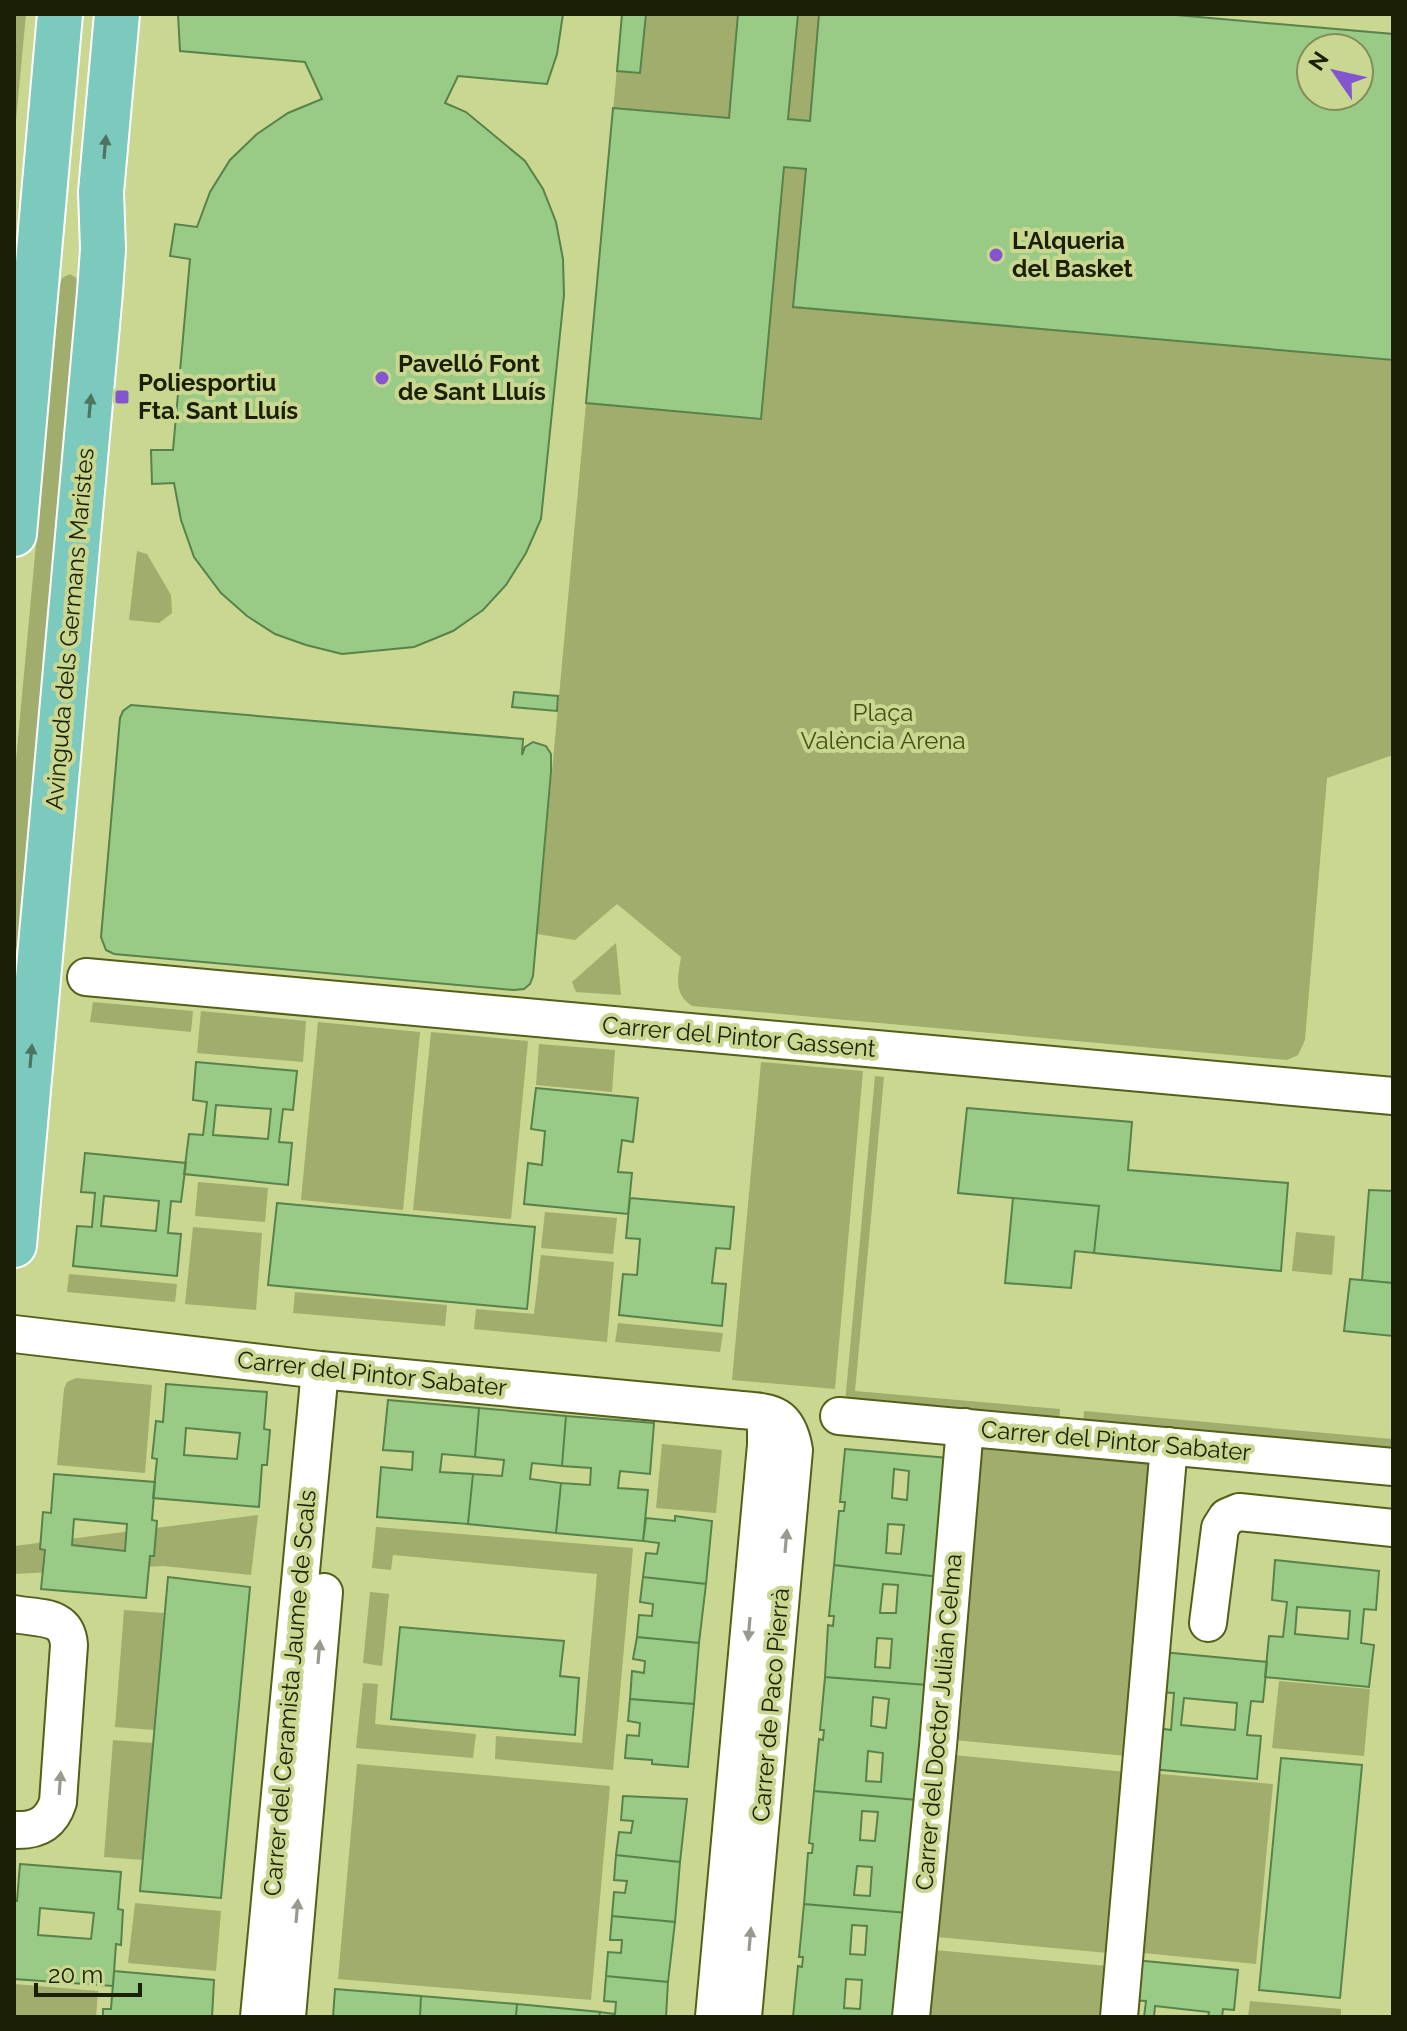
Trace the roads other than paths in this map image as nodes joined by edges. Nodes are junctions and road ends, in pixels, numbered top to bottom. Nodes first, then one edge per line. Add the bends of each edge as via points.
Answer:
1 (60, 14) edge
2 (117, 14) edge
3 (37, 277) junction
4 (100, 292) junction
5 (14, 534) edge
6 (86, 977) dead end
7 (1393, 1096) edge
8 (14, 1245) edge
9 (14, 1334) edge
10 (331, 1371) junction
11 (746, 1410) junction
12 (839, 1416) dead end
13 (965, 1427) junction
14 (1169, 1446) junction
15 (1393, 1467) edge
16 (1393, 1528) edge
17 (14, 1614) edge
18 (1208, 1623) dead end
19 (14, 1830) edge
20 (259, 2017) edge
21 (287, 2017) edge
22 (714, 2017) edge
23 (743, 2017) edge
24 (911, 2017) edge
25 (1119, 2017) edge

1 - 3 main road
4 -> 2 main road, Avinguda dels Germans Maristes via 101,192
3 - 4 main road via 53,250 69,246 85,253 95,266
3 - 5 main road
8 -> 4 main road, Avinguda dels Germans Maristes
6 - 7 street, Carrer del Pintor Gassent
9 - 10 street, Carrer del Pintor Sabater
10 - 11 street, Carrer del Pintor Sabater
10 - 20 street, Carrer del Ceramista Jaume de Scals
21 -> 10 street, Carrer del Ceramista Jaume de Scals
11 -> 22 street, Carrer de Paco Pierrà via 766,1427 766,1445
23 -> 11 street, Carrer de Paco Pierrà via 794,1450 791,1431 779,1417
12 - 13 street, Carrer del Pintor Sabater
13 - 14 street, Carrer del Pintor Sabater
13 - 24 street, Carrer del Doctor Julián Celma
14 - 15 street, Carrer del Pintor Sabater
14 - 25 street
16 - 18 street via 1239,1512 1227,1517 1220,1528
19 -> 17 street via 39,1828 58,1802 69,1645 64,1626

